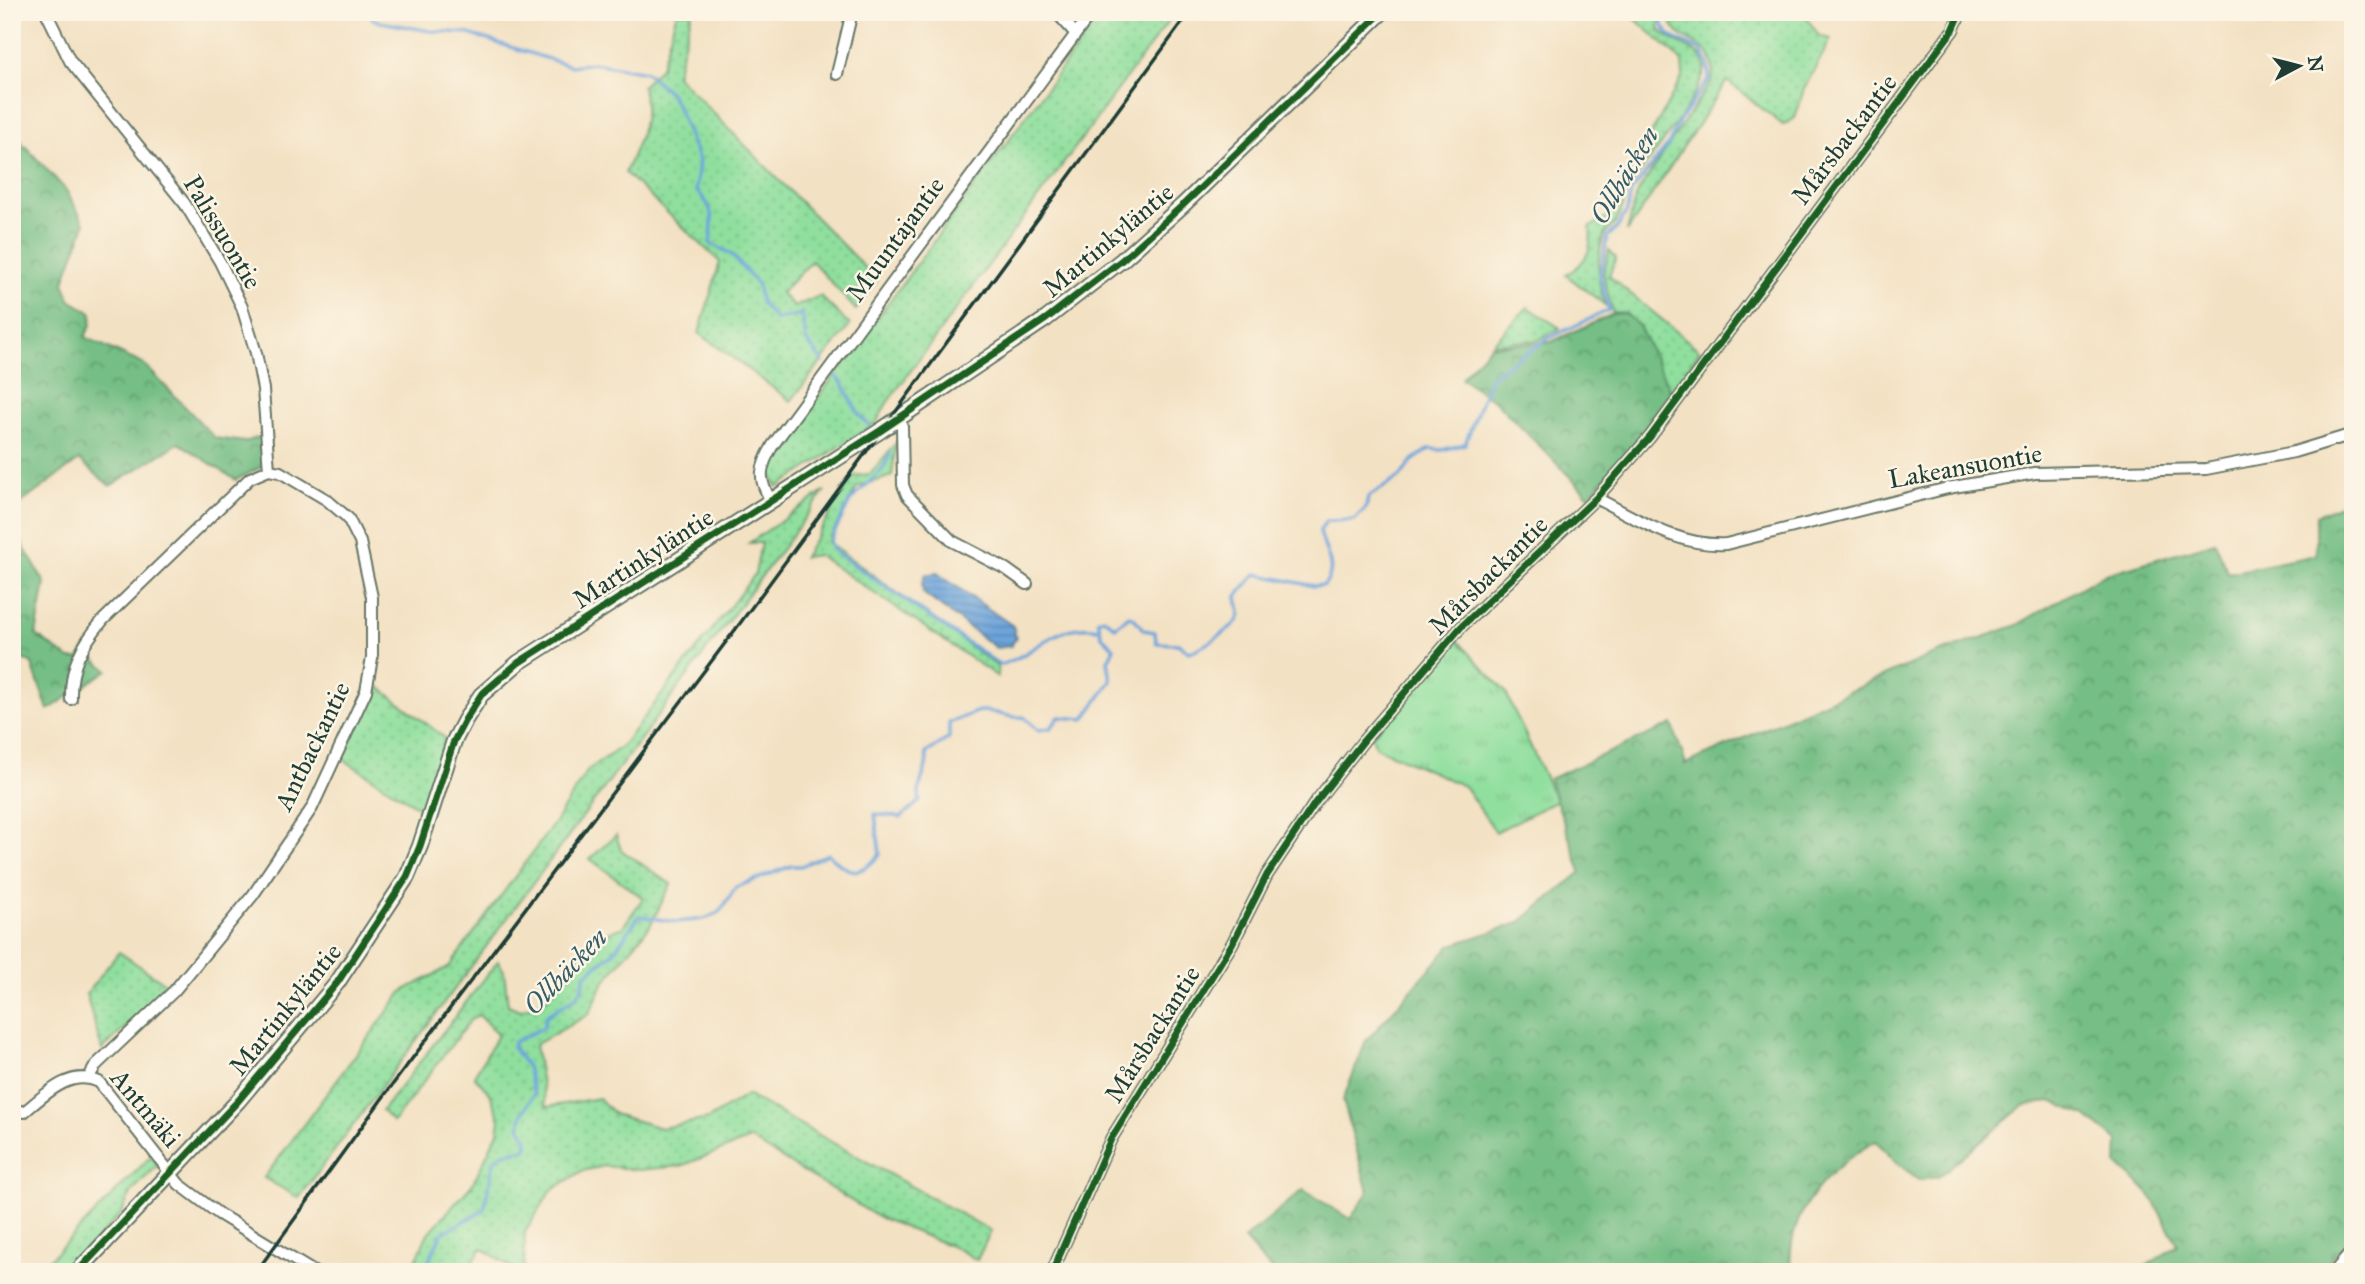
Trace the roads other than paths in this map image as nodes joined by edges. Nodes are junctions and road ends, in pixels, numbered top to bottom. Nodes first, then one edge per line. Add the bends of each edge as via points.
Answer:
1 (46, 12) edge
2 (852, 12) edge
3 (1056, 12) edge
4 (1093, 12) edge
5 (1382, 12) edge
6 (1961, 12) edge
7 (1075, 33) junction
8 (837, 75) dead end
9 (898, 419) junction
10 (2353, 433) edge
11 (269, 470) junction
12 (1597, 498) junction
13 (771, 500) junction
14 (1027, 584) dead end
15 (71, 699) dead end
16 (89, 1077) junction
17 (12, 1110) edge
18 (170, 1172) junction
19 (2353, 1250) edge
20 (77, 1272) edge
21 (314, 1272) edge
22 (1052, 1272) edge
23 (2334, 1272) edge

1 - 11 street, Palissuontie via 70,61 185,204 242,307 263,389
2 - 8 street
3 - 7 street
4 - 7 street, Muuntajantie
5 - 9 street, Martinkyläntie via 1122,260 1046,319
6 - 12 street, Mårsbackantie via 1953,30 1650,437
7 - 13 street, Muuntajantie via 772,445 760,470
9 - 13 street, Martinkyläntie
9 - 14 street via 907,495 952,541
10 - 12 street, Lakeansuontie via 2294,452 2206,469 2035,473 1948,488 1726,544 1681,540
11 - 15 street via 250,478 85,640 74,663
11 - 16 street, Antbackantie via 281,472 327,500 348,518 360,542 373,615 366,691 312,808 253,895 174,991
12 - 22 street, Mårsbackantie via 1461,626 1315,803 1267,875 1232,944 1111,1139
13 - 18 street, Martinkyläntie via 518,663 481,695 454,741 421,846 380,921 289,1044
16 - 17 street, Antmäki via 59,1085 24,1112
16 - 18 street, Antmäki via 99,1082
18 - 20 street, Martinkyläntie
18 - 21 street via 219,1214
19 - 23 street

